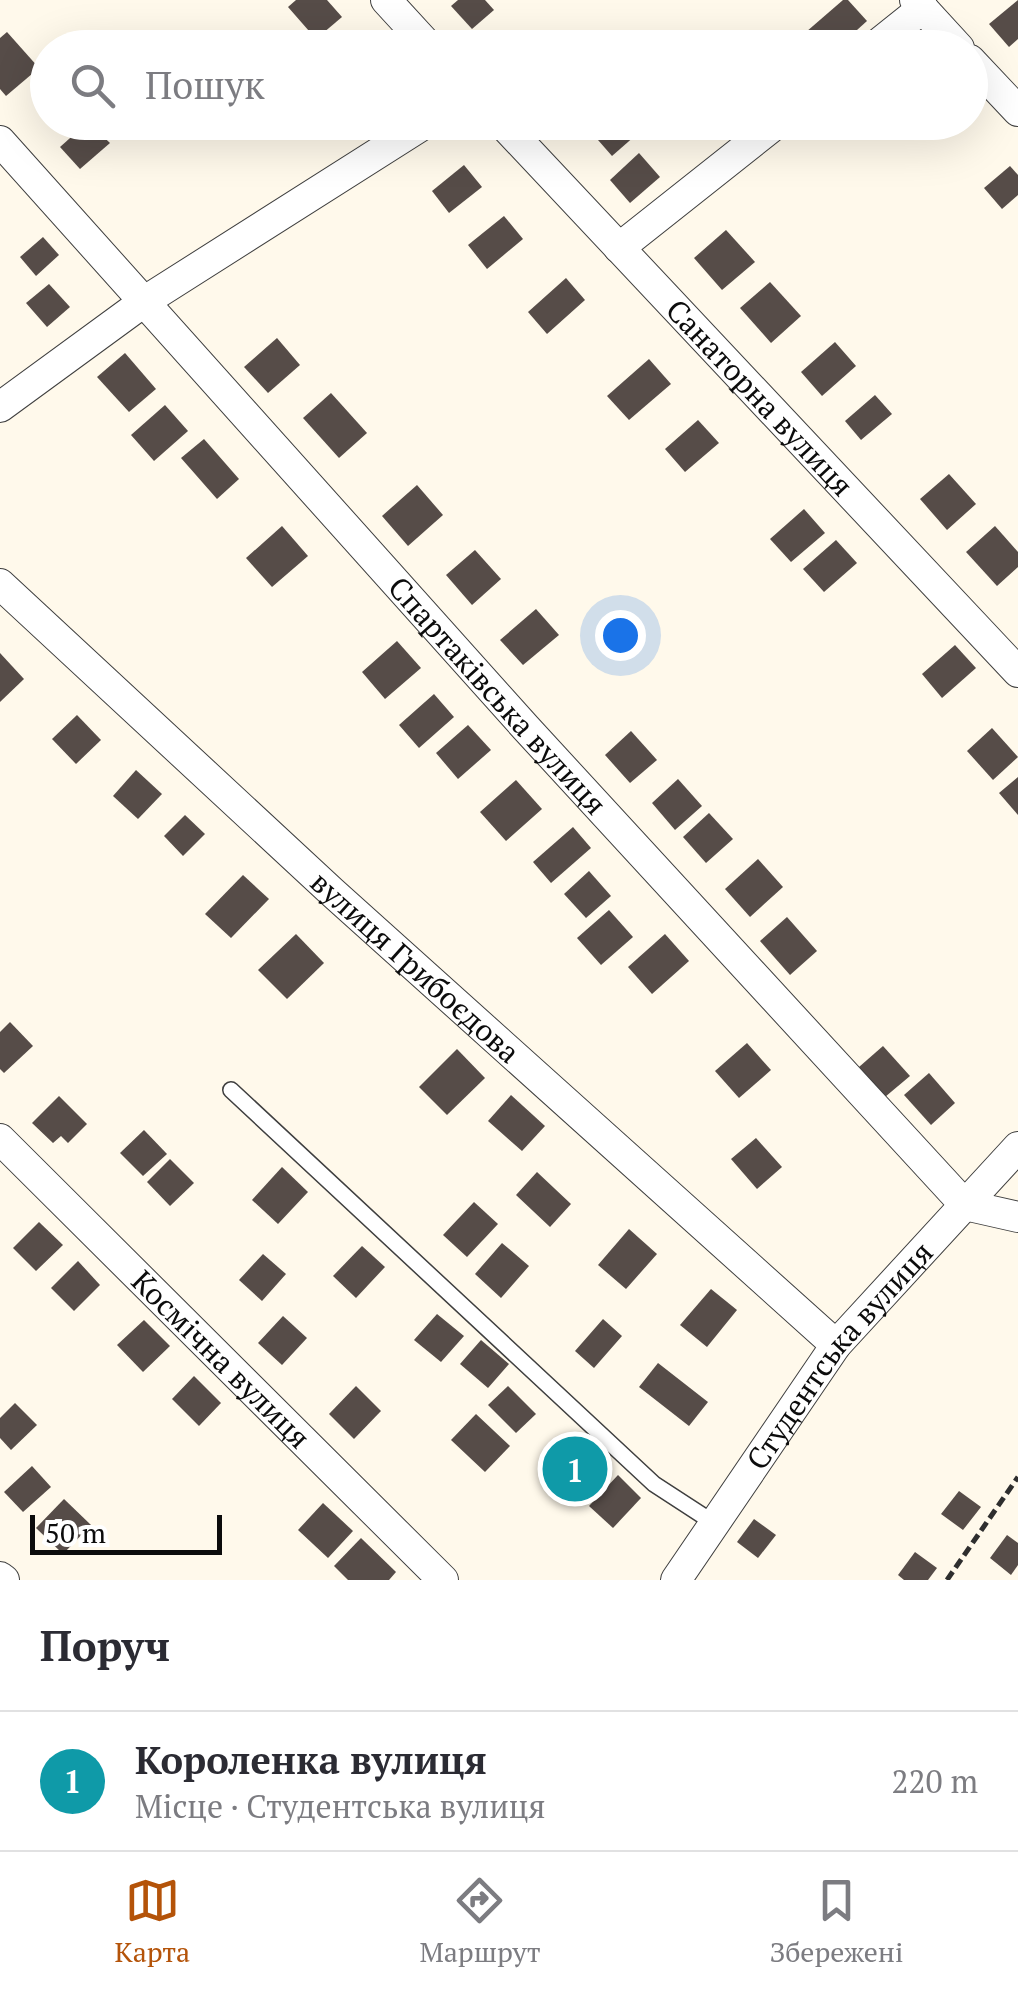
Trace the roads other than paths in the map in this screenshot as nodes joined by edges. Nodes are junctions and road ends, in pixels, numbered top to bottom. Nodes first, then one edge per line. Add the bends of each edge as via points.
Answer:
1 (386, 0) edge
2 (919, 4) edge
3 (414, 30) edge
4 (892, 30) edge
5 (943, 30) edge
6 (988, 76) edge
7 (1014, 100) edge
8 (399, 140) edge
9 (518, 140) edge
10 (755, 140) edge
11 (0, 141) edge
12 (619, 248) junction
13 (145, 302) junction
14 (0, 406) edge
15 (0, 584) edge
16 (1018, 672) edge
17 (231, 1090) dead end
18 (0, 1139) edge
19 (1018, 1147) edge
20 (965, 1205) junction
21 (1018, 1217) edge
22 (836, 1345) junction
23 (714, 1523) junction
24 (443, 1580) edge
25 (676, 1580) edge

1 - 3 street
2 - 4 street
2 - 5 street
6 - 7 street
8 - 13 street
9 - 12 street, Санаторна вулиця
10 - 12 street
11 - 13 street, Спартаківська вулиця
12 - 16 street, Санаторна вулиця
13 - 14 street
13 - 20 street, Спартаківська вулиця
15 - 22 street, вулиця Грибоєдова
17 - 23 lane via 654,1484
18 - 24 street, Космічна вулиця
19 - 20 street, Студентська вулиця
20 - 21 street
20 - 22 street, Студентська вулиця
22 - 23 street, Студентська вулиця
23 - 25 street, Студентська вулиця

